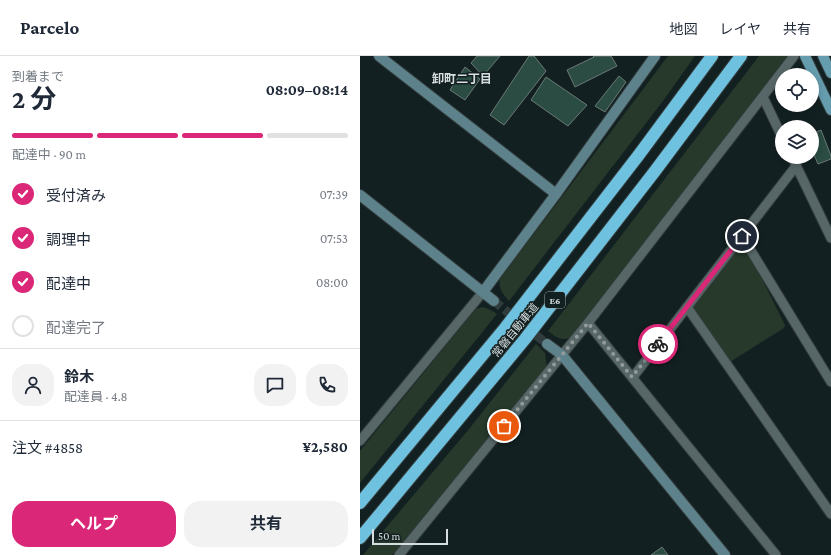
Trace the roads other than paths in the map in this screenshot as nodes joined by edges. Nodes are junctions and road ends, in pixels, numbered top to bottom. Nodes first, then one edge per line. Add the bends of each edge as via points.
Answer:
1 (379, 56) edge
2 (655, 56) edge
3 (712, 56) edge
4 (741, 56) edge
5 (794, 56) edge
6 (805, 56) edge
7 (823, 56) edge
8 (391, 60) edge
9 (831, 73) edge
10 (763, 97) junction
11 (831, 110) edge
12 (775, 122) edge
13 (796, 166) joint
14 (556, 194) junction
15 (361, 197) edge
16 (742, 236) junction
17 (831, 238) edge
18 (483, 292) junction
19 (494, 301) tunnel mouth
20 (687, 307) junction
21 (588, 323) junction
22 (547, 344) tunnel mouth
23 (562, 355) junction
24 (632, 377) junction
25 (831, 382) edge
26 (360, 441) edge
27 (360, 503) edge
28 (831, 514) edge
29 (360, 538) edge
30 (399, 555) edge
31 (725, 555) edge
32 (776, 555) edge

1 - 8 street
2 - 14 street
3 - 27 highway, 常磐自動車道 / E6 via 634,162 505,328
4 - 29 highway, 常磐自動車道 / E6 via 525,339
5 - 10 street
6 - 11 main road
7 - 9 main road
8 - 14 street
10 - 12 street
10 - 21 street
13 - 16 street
13 - 17 street
14 - 18 street
15 - 18 street
16 - 20 street
16 - 25 street
18 - 19 street
18 - 26 street
20 - 24 street
20 - 28 street
21 - 23 street
21 - 24 street
22 - 23 street
23 - 30 street
23 - 31 street
24 - 32 street

